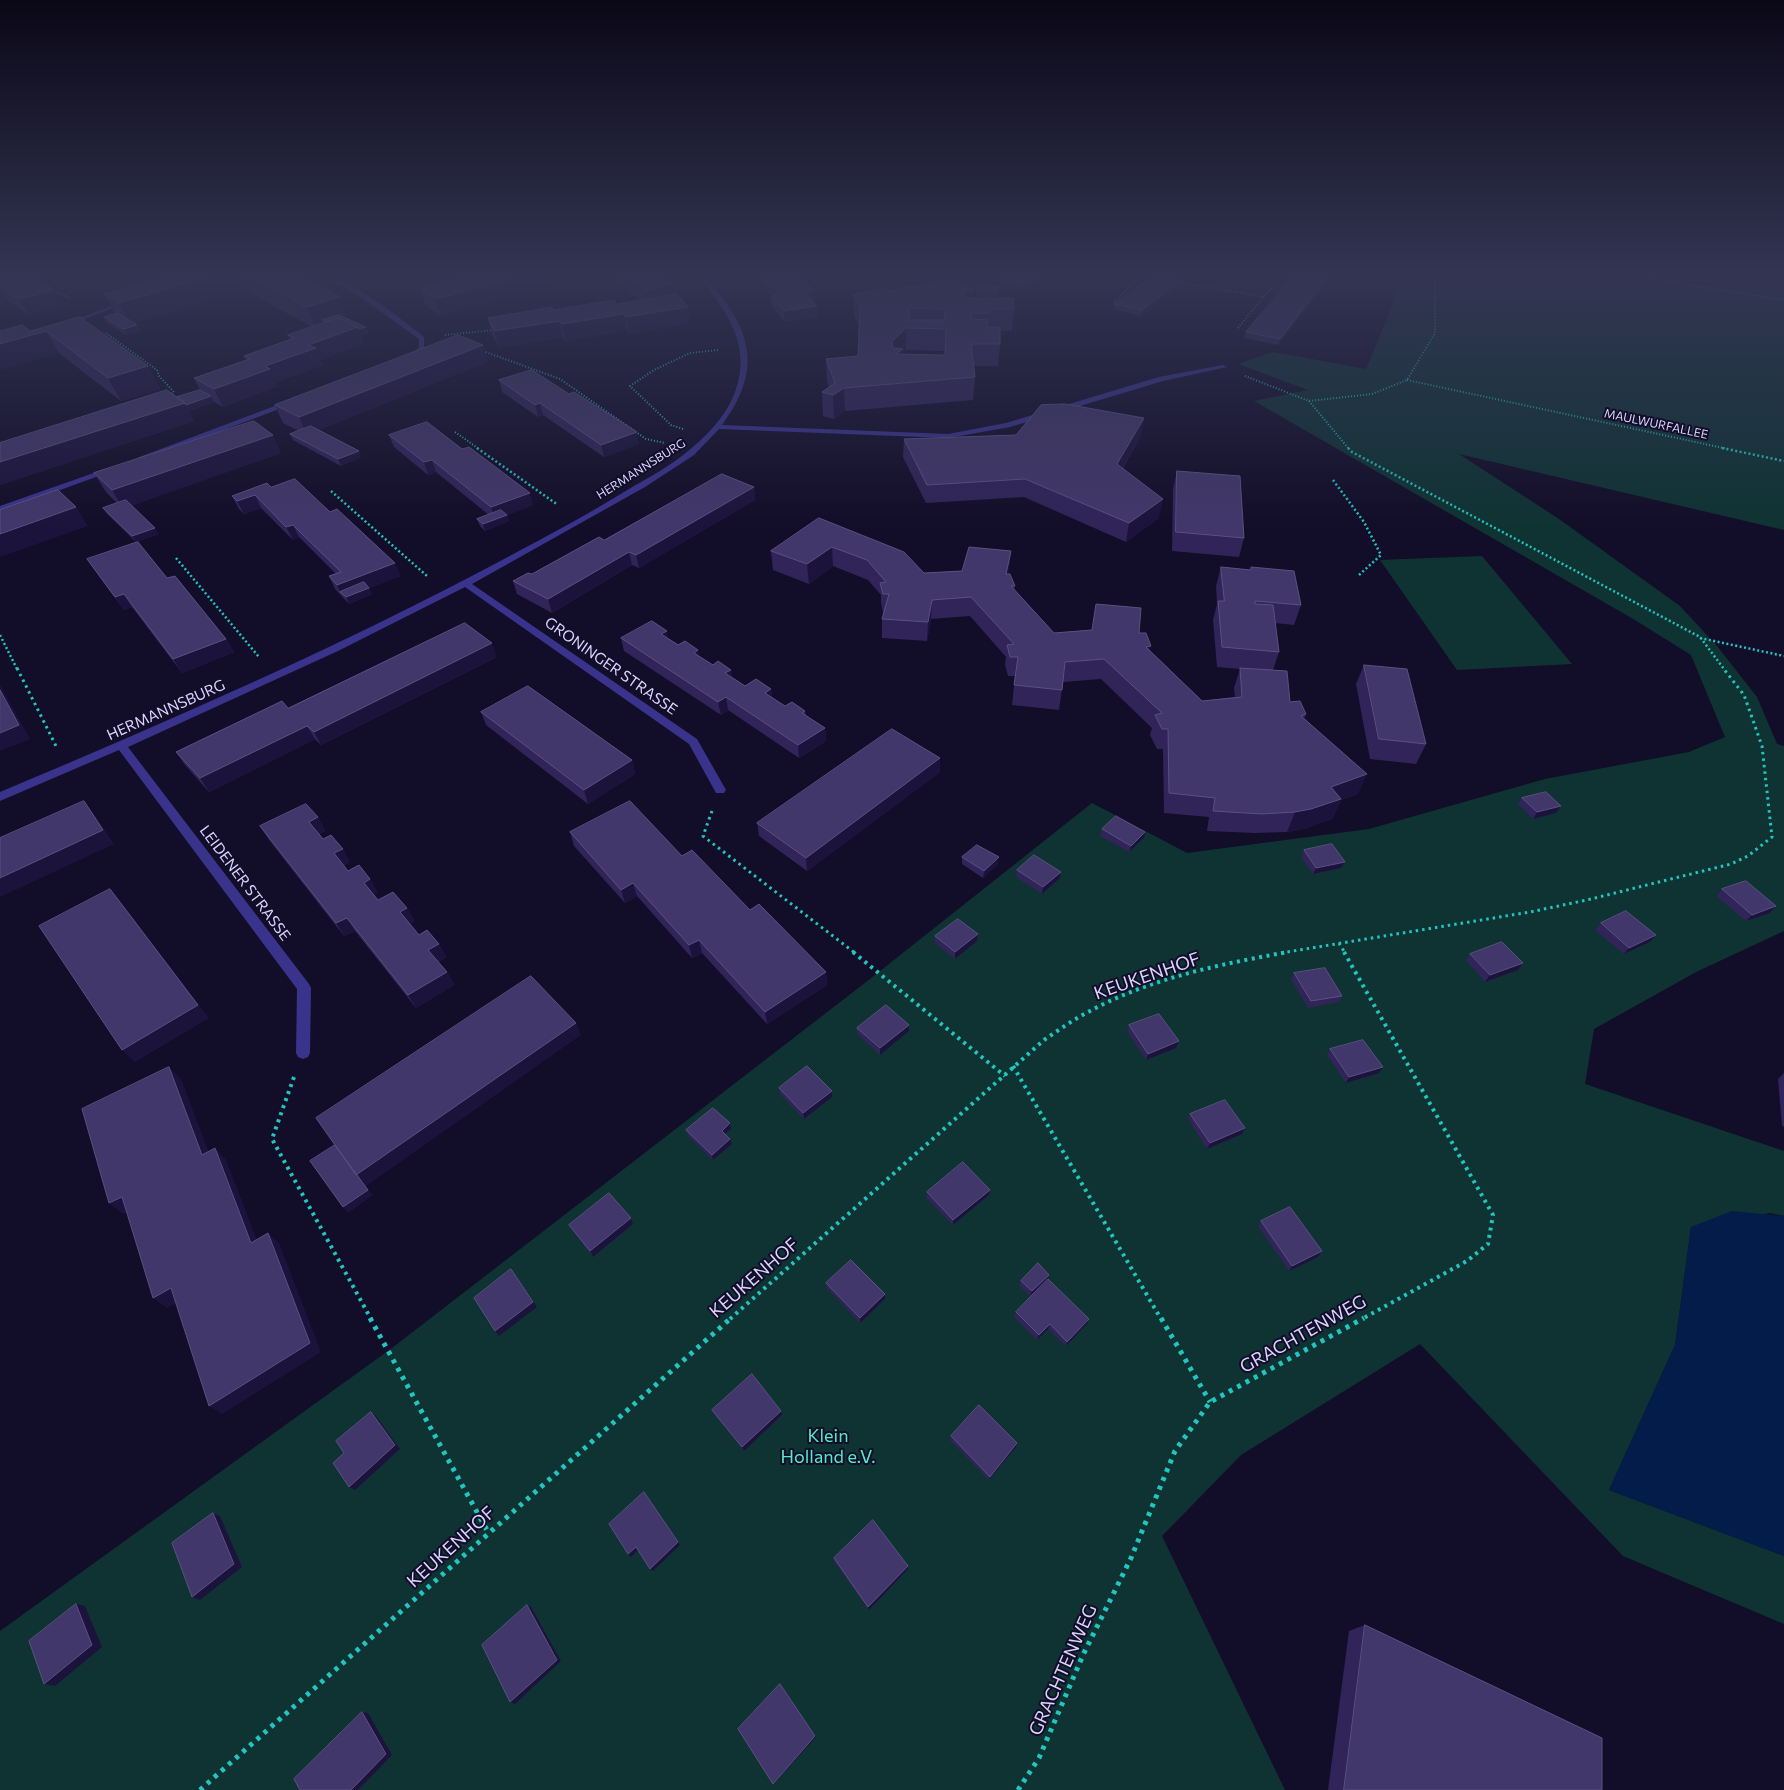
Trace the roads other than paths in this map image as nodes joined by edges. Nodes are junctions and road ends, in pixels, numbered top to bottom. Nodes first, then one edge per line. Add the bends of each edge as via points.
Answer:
1 (403, 361) edge
2 (745, 361) edge
3 (395, 364) edge
4 (1223, 367) road end
5 (303, 398) edge
6 (716, 427) junction
7 (132, 462) edge
8 (123, 465) edge
9 (0, 509) edge
10 (466, 584) junction
11 (121, 745) junction
12 (720, 790) road end
13 (0, 797) edge
14 (303, 1053) road end

1 - 3 street
2 - 6 street, HERMANNSBURG via 738,394
4 - 6 street via 1162,379 1008,425 948,436
5 - 7 street
6 - 10 street, HERMANNSBURG via 694,451 638,488
8 - 9 street
10 - 11 street, HERMANNSBURG via 276,676
10 - 12 street, GRONINGER STRASSE via 693,742
11 - 13 street, HERMANNSBURG
11 - 14 street, LEIDENER STRASSE via 304,988

